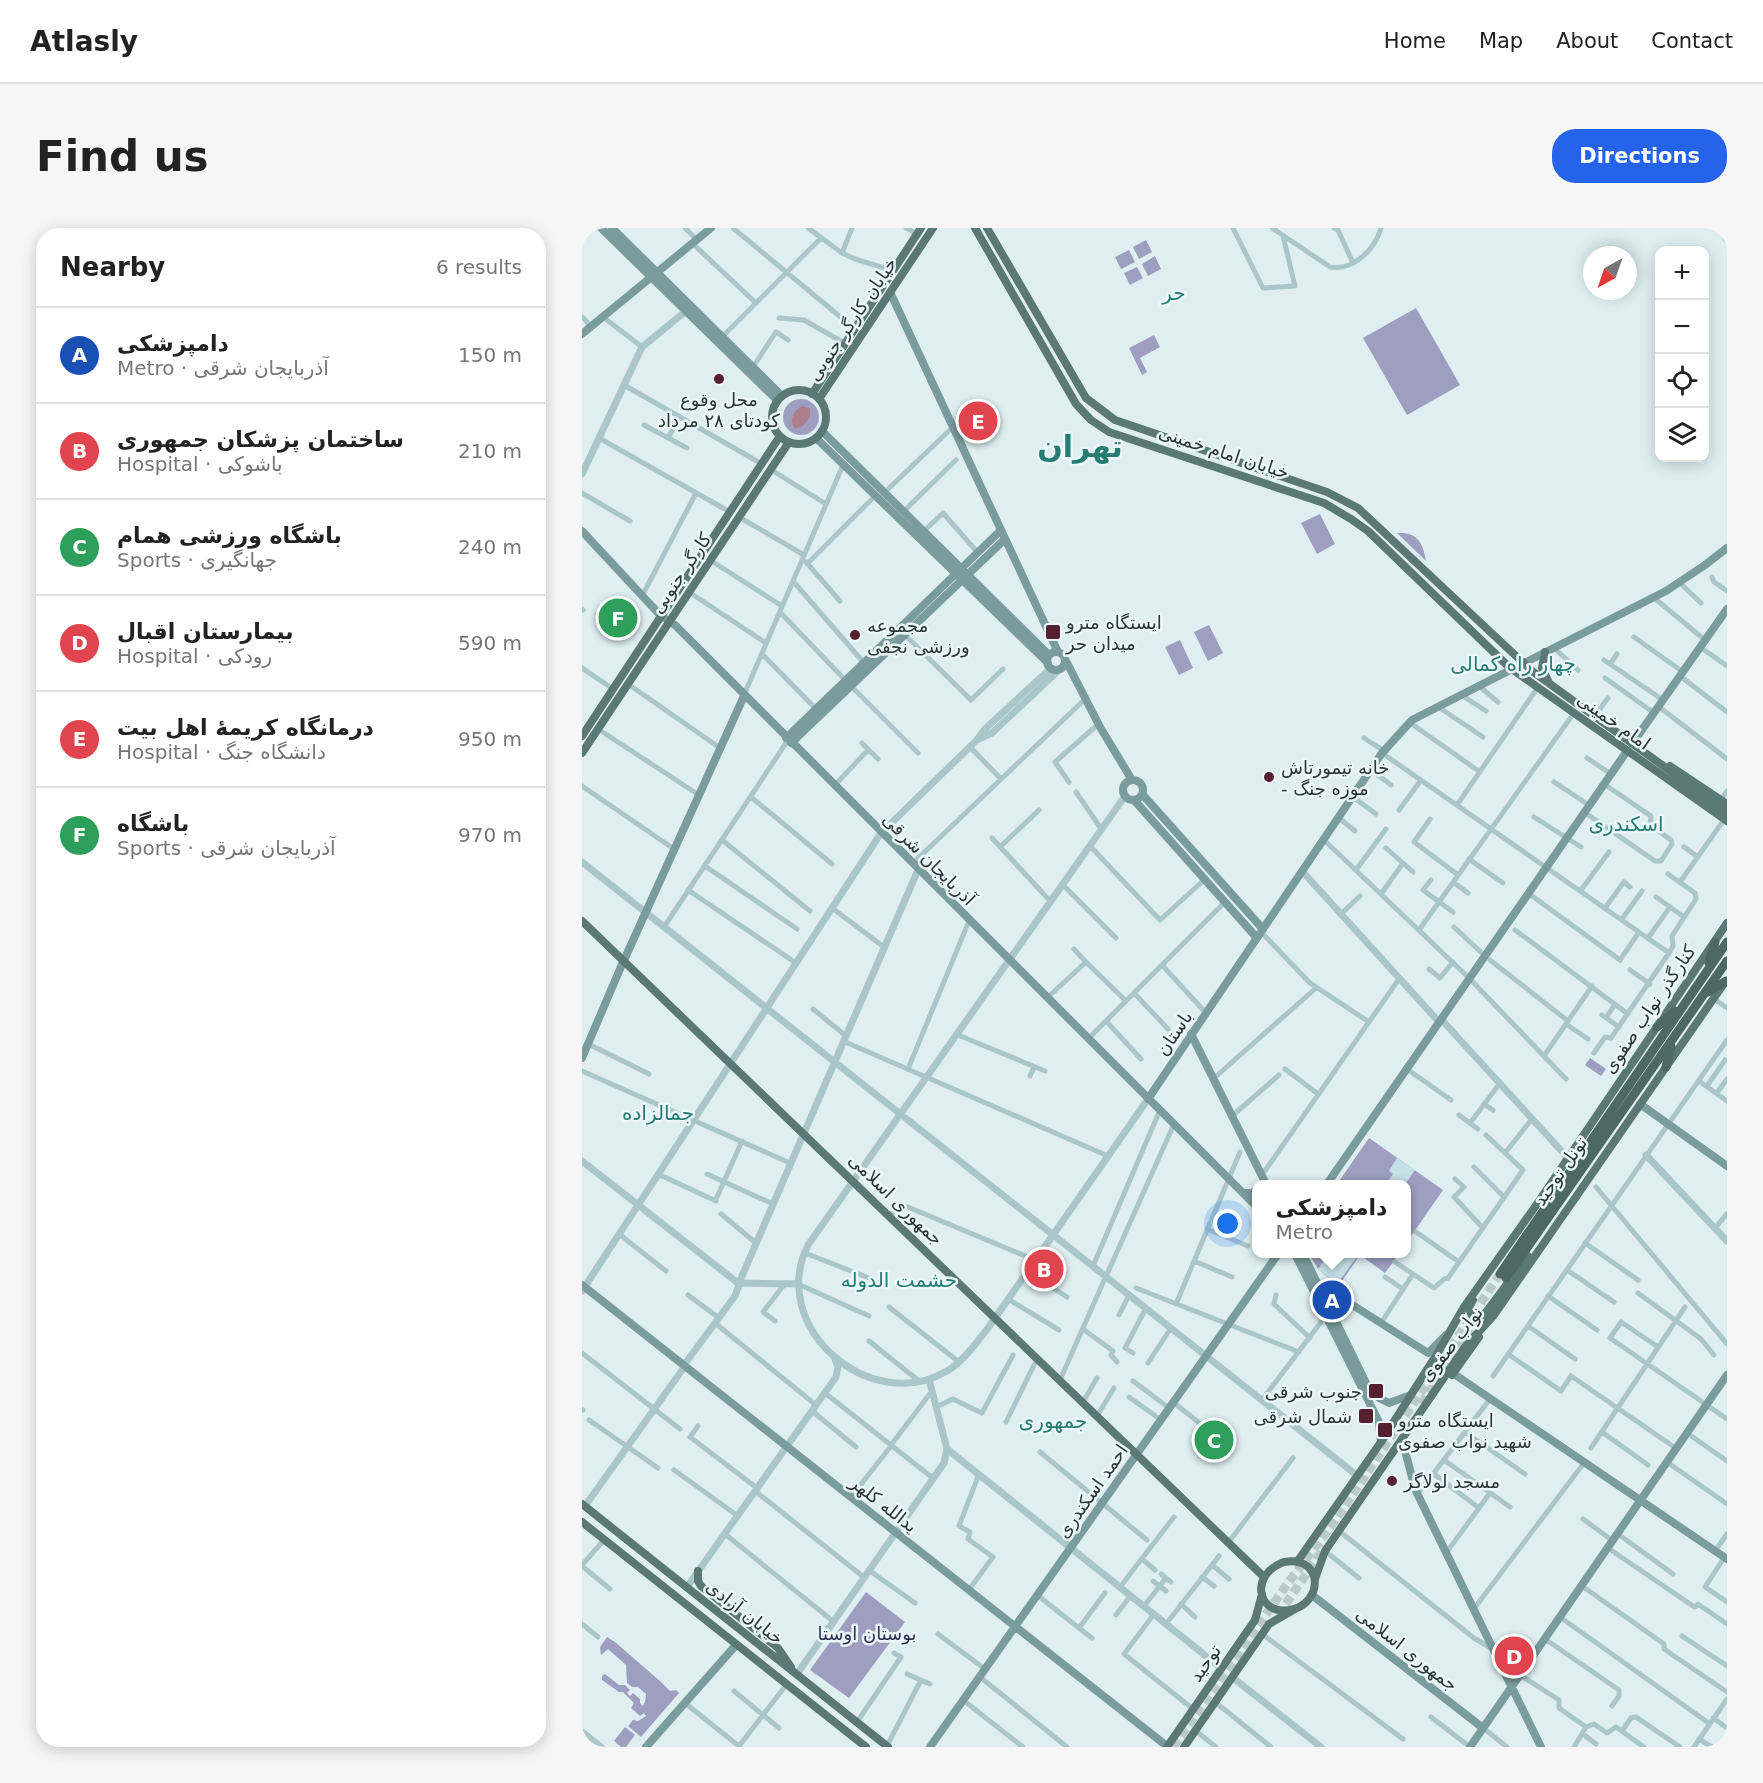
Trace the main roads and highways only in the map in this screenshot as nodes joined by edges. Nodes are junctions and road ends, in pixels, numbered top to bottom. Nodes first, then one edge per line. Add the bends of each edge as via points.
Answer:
1 (601, 228) edge
2 (612, 228) edge
3 (711, 228) edge
4 (933, 228) edge
5 (975, 228) edge
6 (987, 228) edge
7 (919, 231) edge
8 (654, 275) junction
9 (890, 292) junction
10 (689, 309) junction
11 (582, 334) edge
12 (816, 396) junction
13 (780, 398) junction
14 (822, 431) junction
15 (780, 436) junction
16 (816, 438) junction
17 (789, 442) junction
18 (1203, 450) junction
19 (1198, 462) junction
20 (896, 504) junction
21 (890, 510) junction
22 (1376, 523) junction
23 (1001, 530) junction
24 (582, 531) edge
25 (1368, 531) junction
26 (1005, 539) junction
27 (1727, 548) edge
28 (950, 563) junction
29 (962, 574) junction
30 (1727, 609) edge
31 (661, 616) junction
32 (669, 622) junction
33 (1549, 650) junction
34 (1058, 659) junction
35 (1522, 663) junction
36 (1049, 666) junction
37 (1512, 669) junction
38 (849, 683) junction
39 (1550, 686) junction
40 (744, 696) junction
41 (585, 725) edge
42 (582, 736) edge
43 (788, 741) junction
44 (1629, 747) junction
45 (582, 753) edge
46 (1644, 758) junction
47 (1671, 777) junction
48 (1130, 781) junction
49 (1142, 794) junction
50 (1134, 800) junction
51 (1724, 802) edge
52 (1727, 812) edge
53 (1725, 824) edge
54 (582, 921) edge
55 (1727, 923) edge
56 (1260, 933) junction
57 (1715, 942) junction
58 (1727, 942) edge
59 (624, 961) junction
60 (1727, 961) edge
61 (1706, 972) junction
62 (1726, 980) edge
63 (1703, 994) junction
64 (1688, 999) junction
65 (1657, 1027) junction
66 (1191, 1034) junction
67 (582, 1035) edge
68 (1672, 1040) junction
69 (588, 1043) junction
70 (582, 1058) edge
71 (1666, 1067) junction
72 (1637, 1082) junction
73 (1148, 1099) junction
74 (1640, 1104) junction
75 (1598, 1113) joint
76 (1727, 1166) edge
77 (1262, 1175) junction
78 (1261, 1180) edge
79 (1264, 1180) edge
80 (1329, 1180) edge
81 (1243, 1193) junction
82 (1252, 1193) edge
83 (1252, 1202) edge
84 (1537, 1204) junction
85 (1550, 1234) junction
86 (1275, 1258) edge
87 (1297, 1258) edge
88 (1305, 1258) edge
89 (1503, 1276) tunnel mouth
90 (1316, 1280) junction
91 (583, 1288) edge
92 (1484, 1326) junction
93 (1451, 1329) junction
94 (1454, 1374) junction
95 (1727, 1376) edge
96 (1411, 1395) junction
97 (1412, 1424) junction
98 (1402, 1439) junction
99 (1382, 1442) junction
100 (1136, 1454) junction
101 (1348, 1492) junction
102 (1641, 1501) junction
103 (1360, 1502) junction
104 (583, 1505) edge
105 (582, 1522) edge
106 (1726, 1558) edge
107 (1297, 1562) junction
108 (698, 1571) road end
109 (1264, 1577) junction
110 (1315, 1579) junction
111 (1262, 1594) junction
112 (1312, 1595) junction
113 (1295, 1609) junction
114 (1015, 1626) junction
115 (748, 1630) junction
116 (736, 1645) junction
117 (1511, 1688) junction
118 (1483, 1728) junction
119 (887, 1746) edge
120 (646, 1747) edge
121 (866, 1747) edge
122 (930, 1747) edge
123 (1168, 1747) edge
124 (1184, 1747) edge
125 (1470, 1747) edge
126 (1540, 1747) edge

1 - 8 main road
2 - 8 main road
3 - 8 main road
4 - 9 main road, خیابان کارگر جنوبی
5 - 19 main road, خیابان امام خمینی via 1082,413 1109,432
6 - 18 main road, خیابان امام خمینی via 1086,398 1116,420
7 - 12 main road, خیابان کارگر جنوبی
8 - 10 main road
8 - 11 main road
9 - 12 main road, خیابان کارگر جنوبی
9 - 23 main road
10 - 13 main road
10 - 13 main road via 753,367
12 - 13 main road via 797,390
12 - 14 main road via 825,410
13 - 15 main road via 772,416
14 - 16 main road
14 - 20 main road
15 - 17 main road
15 - 31 main road, کارگر جنوبی
16 - 17 main road via 805,443
16 - 21 main road
17 - 32 main road, کارگر جنوبی
18 - 19 main road via 1204,459
18 - 22 main road, خیابان امام خمینی via 1327,492 1358,508
19 - 25 main road, خیابان امام خمینی via 1324,503
20 - 21 main road
20 - 28 main road
21 - 28 main road
22 - 25 main road via 1368,524
22 - 35 main road, خیابان امام خمینی
23 - 26 main road
23 - 29 main road
24 - 31 main road, آذربایجان شرقی
25 - 37 main road, خیابان امام خمینی
26 - 29 main road
26 - 34 main road
27 - 33 main road, باستان via 1653,597
28 - 29 main road
29 - 34 main road
29 - 36 main road
29 - 38 main road via 905,635
29 - 38 main road via 864,663
30 - 44 main road
31 - 32 main road, آذربایجان شرقی
31 - 41 main road, کارگر جنوبی
32 - 40 main road, آذربایجان شرقی
32 - 45 main road, کارگر جنوبی
33 - 35 main road, باستان
33 - 39 main road via 1542,668
34 - 36 main road
34 - 36 main road
34 - 48 main road
34 - 48 main road
35 - 37 main road, باستان
35 - 39 main road, امام خمینی
37 - 44 main road, امام خمینی
37 - 56 main road, باستان via 1409,722 1383,752
38 - 43 main road
38 - 43 main road via 816,709
39 - 44 main road, امام خمینی
40 - 43 main road, آذربایجان شرقی
40 - 59 main road
41 - 42 main road, کارگر جنوبی
43 - 73 main road, آذربایجان شرقی
44 - 46 main road, امام خمینی
44 - 80 main road via 1487,958 1469,978
46 - 47 main road, امام خمینی
46 - 51 main road via 1679,771
46 - 53 main road via 1666,784
47 - 52 main road
47 - 53 main road
48 - 49 main road via 1142,785
48 - 50 main road via 1123,790 1125,796
49 - 50 main road
49 - 56 main road
50 - 56 main road via 1224,903
54 - 59 main road, جمهوری اسلامی
55 - 57 main road, کنارگذر نواب صفوی
56 - 66 main road, باستان
57 - 61 highway
57 - 65 main road, کنارگذر نواب صفوی
58 - 61 highway
59 - 69 main road
59 - 100 main road, جمهوری اسلامی
60 - 63 highway
61 - 64 highway
62 - 63 highway
62 - 71 main road
63 - 68 highway
64 - 65 highway
64 - 72 highway
65 - 75 main road, کنارگذر نواب صفوی
66 - 73 main road, باستان
66 - 77 main road
67 - 69 main road
68 - 71 highway
68 - 72 highway
69 - 70 main road
71 - 74 main road
72 - 89 highway, تونل توحید
73 - 81 main road, آذربایجان شرقی
74 - 76 main road
74 - 85 main road, نواب صفوی
75 - 84 main road, نواب صفوی
77 - 78 main road
77 - 79 main road
81 - 82 main road
81 - 83 main road, آذربایجان شرقی
84 - 85 main road via 1470,1305 1472,1316 1487,1312 1534,1248
84 - 93 main road, نواب صفوی
85 - 92 main road, نواب صفوی
86 - 100 main road, احمد اسکندری
87 - 99 main road via 1379,1422
88 - 90 main road
90 - 93 main road via 1428,1353
90 - 96 main road via 1369,1389 1389,1403
91 - 114 main road, یدالله کلهر
92 - 94 main road
92 - 97 main road, نواب صفوی
93 - 96 main road, نواب صفوی
94 - 97 main road
94 - 102 main road
95 - 102 main road
96 - 99 main road, نواب صفوی
97 - 98 main road, نواب صفوی
98 - 103 main road, نواب صفوی
98 - 117 main road via 1418,1495
99 - 101 main road, نواب صفوی
100 - 109 main road, جمهوری اسلامی
100 - 114 main road, احمد اسکندری
101 - 103 main road
101 - 107 main road, نواب صفوی
102 - 106 main road
102 - 117 main road
103 - 110 main road, نواب صفوی via 1325,1551
104 - 115 main road, خیابان آزادی
105 - 116 main road, خیابان آزادی
107 - 109 main road via 1275,1566
107 - 110 main road via 1310,1569
108 - 115 main road via 701,1586
109 - 111 main road
110 - 112 main road
111 - 113 main road via 1276,1609
111 - 123 main road, توحید via 1255,1620
112 - 113 main road
112 - 118 main road, جمهوری اسلامی
113 - 124 main road, توحید via 1269,1624
114 - 122 main road, احمد اسکندری
114 - 123 main road, یدالله کلهر
115 - 116 main road
115 - 119 main road, خیابان آزادی
116 - 120 main road
116 - 121 main road, خیابان آزادی
117 - 118 main road
117 - 126 main road
118 - 125 main road

